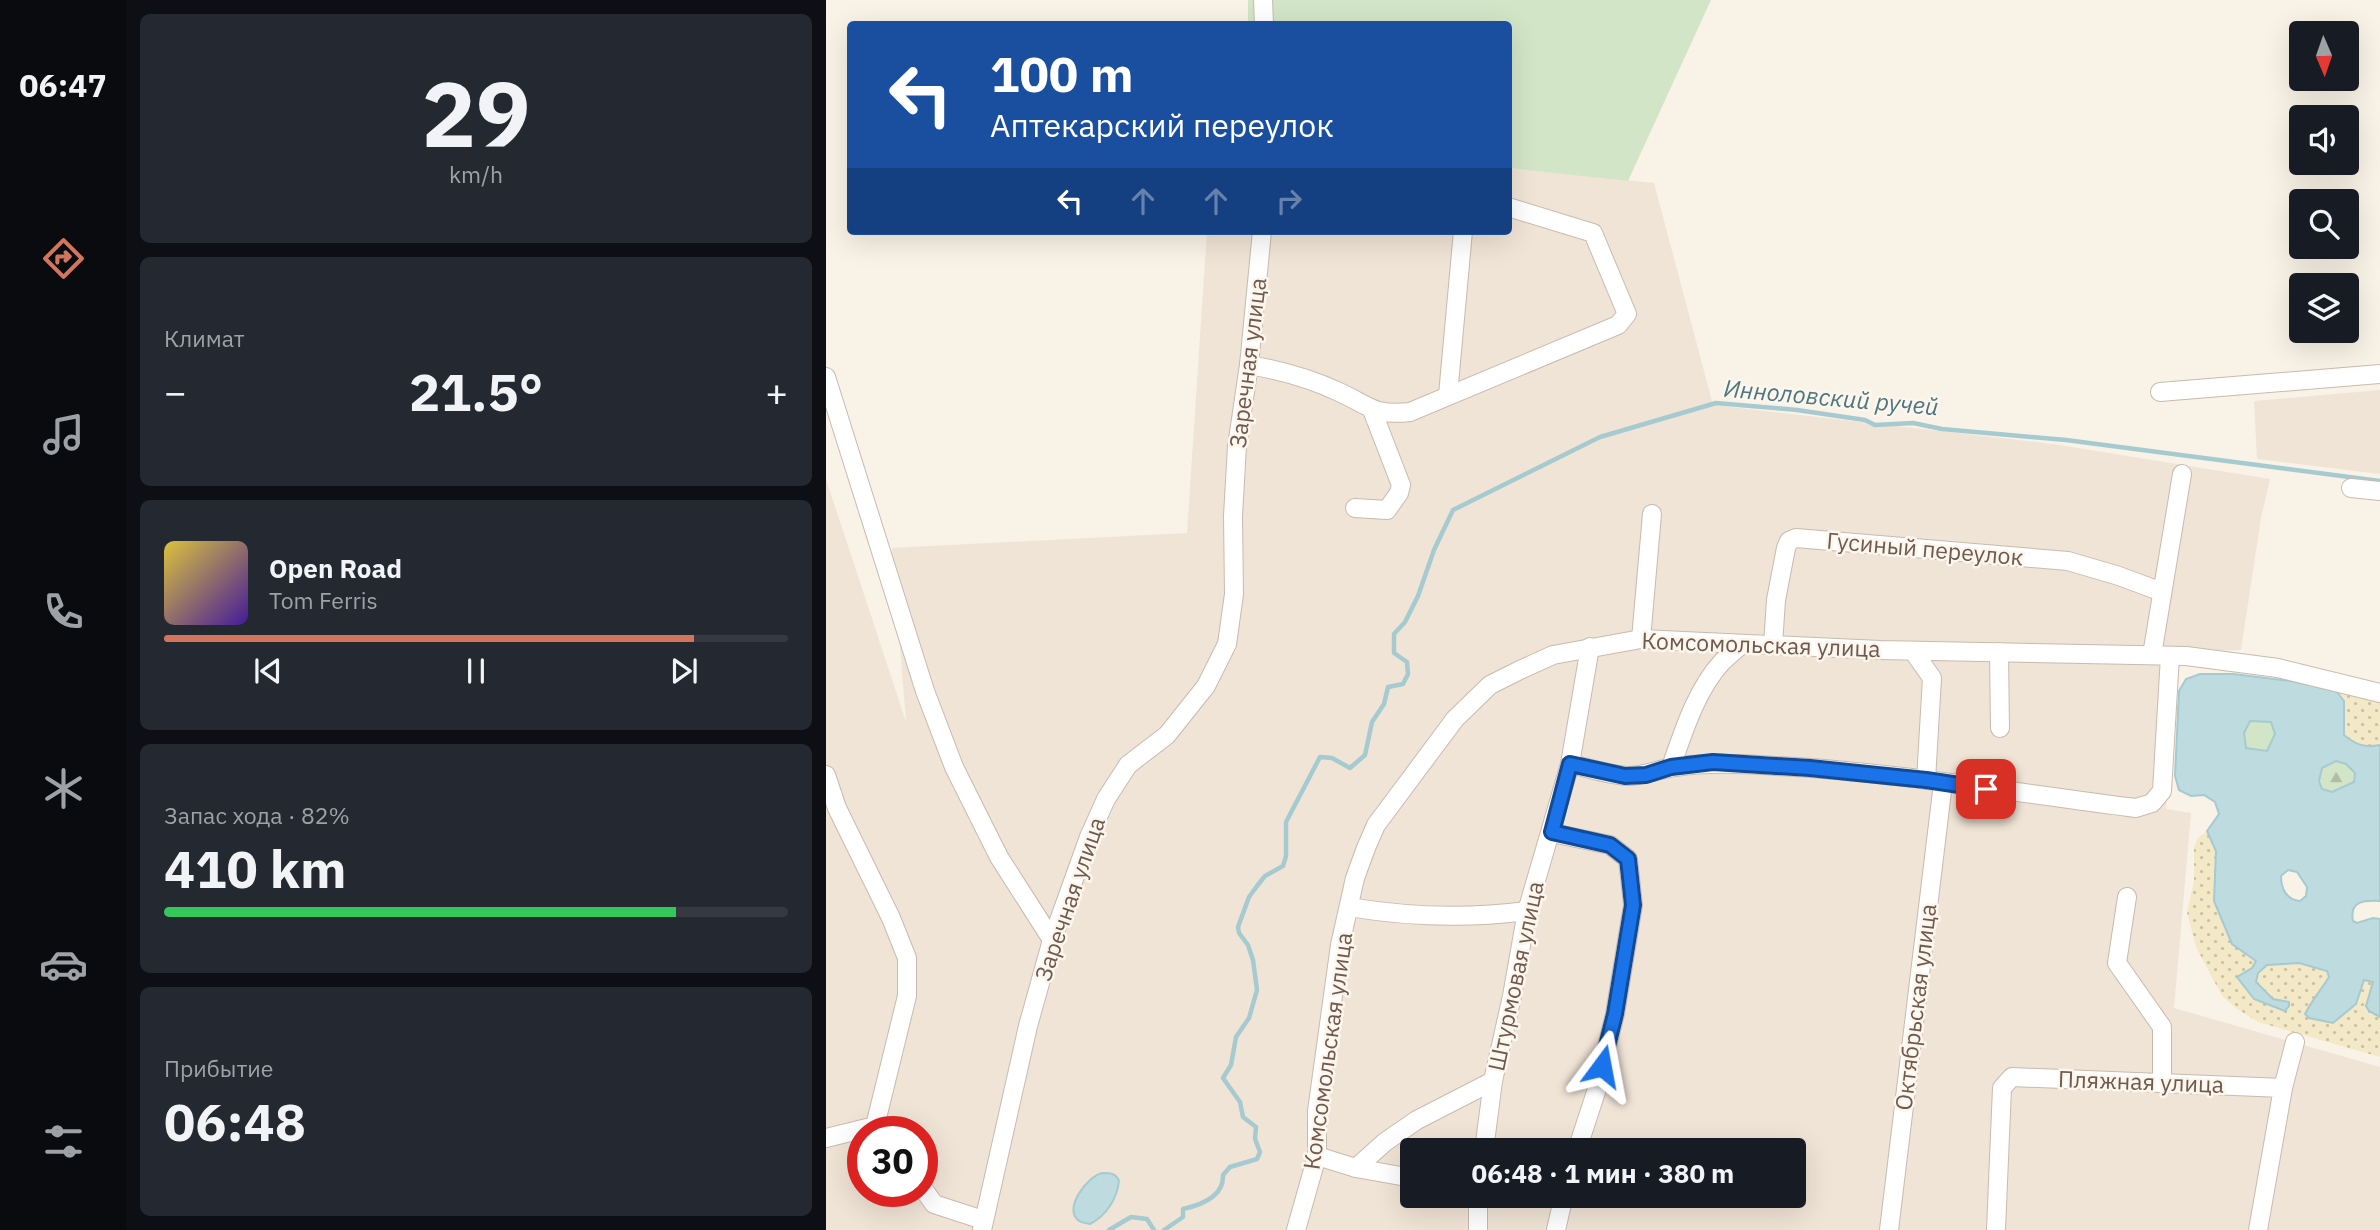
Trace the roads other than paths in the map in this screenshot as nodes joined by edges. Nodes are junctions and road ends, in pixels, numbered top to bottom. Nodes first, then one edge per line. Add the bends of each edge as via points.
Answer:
1 (1263, 0) edge
2 (1264, 21) edge
3 (1512, 209) edge
4 (1262, 235) edge
5 (1463, 235) edge
6 (1249, 365) junction
7 (2380, 374) edge
8 (826, 377) edge
9 (2160, 392) dead end
10 (1448, 395) junction
11 (1372, 411) junction
12 (2182, 474) dead end
13 (2351, 488) dead end
14 (2380, 491) edge
15 (1355, 508) dead end
16 (1652, 514) dead end
17 (2162, 592) junction
18 (1641, 639) junction
19 (1742, 644) junction
20 (1773, 645) junction
21 (1590, 647) junction
22 (1913, 651) junction
23 (1959, 652) junction
24 (1999, 652) junction
25 (2161, 655) junction
26 (1931, 678) junction
27 (2380, 693) edge
28 (2000, 728) dead end
29 (1570, 764) junction
30 (1671, 767) junction
31 (826, 775) edge
32 (1934, 781) junction
33 (1552, 832) junction
34 (2127, 897) dead end
35 (1349, 907) junction
36 (1527, 911) junction
37 (1052, 940) junction
38 (2295, 1042) dead end
39 (1493, 1081) junction
40 (2162, 1083) junction
41 (2283, 1088) junction
42 (880, 1116) edge
43 (847, 1134) edge
44 (826, 1138) edge
45 (1485, 1138) edge
46 (1581, 1138) edge
47 (1317, 1156) junction
48 (1356, 1168) junction
49 (1400, 1176) edge
50 (938, 1206) edge
51 (1478, 1208) edge
52 (1561, 1208) edge
53 (983, 1225) edge
54 (1296, 1230) edge
55 (1478, 1230) edge
56 (1556, 1230) edge
57 (1889, 1230) edge
58 (1996, 1230) edge
59 (2258, 1230) edge

1 - 2 street
3 - 10 street via 1594,233 1627,314 1618,325
4 - 6 street, Заречная улица
5 - 10 street
6 - 11 street via 1338,391
6 - 37 street, Заречная улица via 1237,446 1234,594 1227,644 1206,686 1167,735 1128,765 1106,799
7 - 9 street
8 - 37 street via 925,691 954,767 999,857
10 - 11 street via 1410,412
11 - 15 street via 1401,485 1387,510
12 - 17 street
13 - 14 street
16 - 18 street
17 - 20 street, Гусиный переулок via 2068,561 1797,538 1786,548
17 - 25 street
18 - 19 street, Комсомольская улица
18 - 21 street, Комсомольская улица
19 - 20 street, Комсомольская улица
19 - 30 street via 1709,679
20 - 22 street, Комсомольская улица
21 - 29 street, Штурмовая улица
21 - 35 street, Комсомольская улица via 1553,655 1490,685 1455,719 1376,825 1354,878
22 - 23 street, Комсомольская улица
22 - 26 street
23 - 24 street, Комсомольская улица
23 - 26 street
24 - 25 street, Комсомольская улица
24 - 28 street
25 - 27 street, Комсомольская улица via 2278,668
25 - 32 street via 2162,791 2152,803 2136,808
26 - 32 street, Октябрьская улица
29 - 30 street via 1625,776
29 - 33 street, Штурмовая улица
30 - 32 street via 1713,762
31 - 42 street via 907,958 907,996
32 - 57 street, Октябрьская улица
33 - 36 street, Штурмовая улица
33 - 46 street via 1610,845 1628,859 1633,905 1615,1014
34 - 40 street via 2117,963 2162,1027
35 - 36 street via 1441,917
35 - 47 street, Комсомольская улица via 1325,1042
36 - 39 street, Штурмовая улица
37 - 53 street, Заречная улица
38 - 41 street
39 - 45 street, Штурмовая улица
39 - 48 street via 1417,1119
40 - 41 street, Пляжная улица
40 - 58 street, Пляжная улица via 2012,1077 2002,1088
41 - 59 street
43 - 44 street
47 - 48 street
47 - 54 street, Комсомольская улица
48 - 49 street
50 - 53 street
51 - 55 street
52 - 56 street

